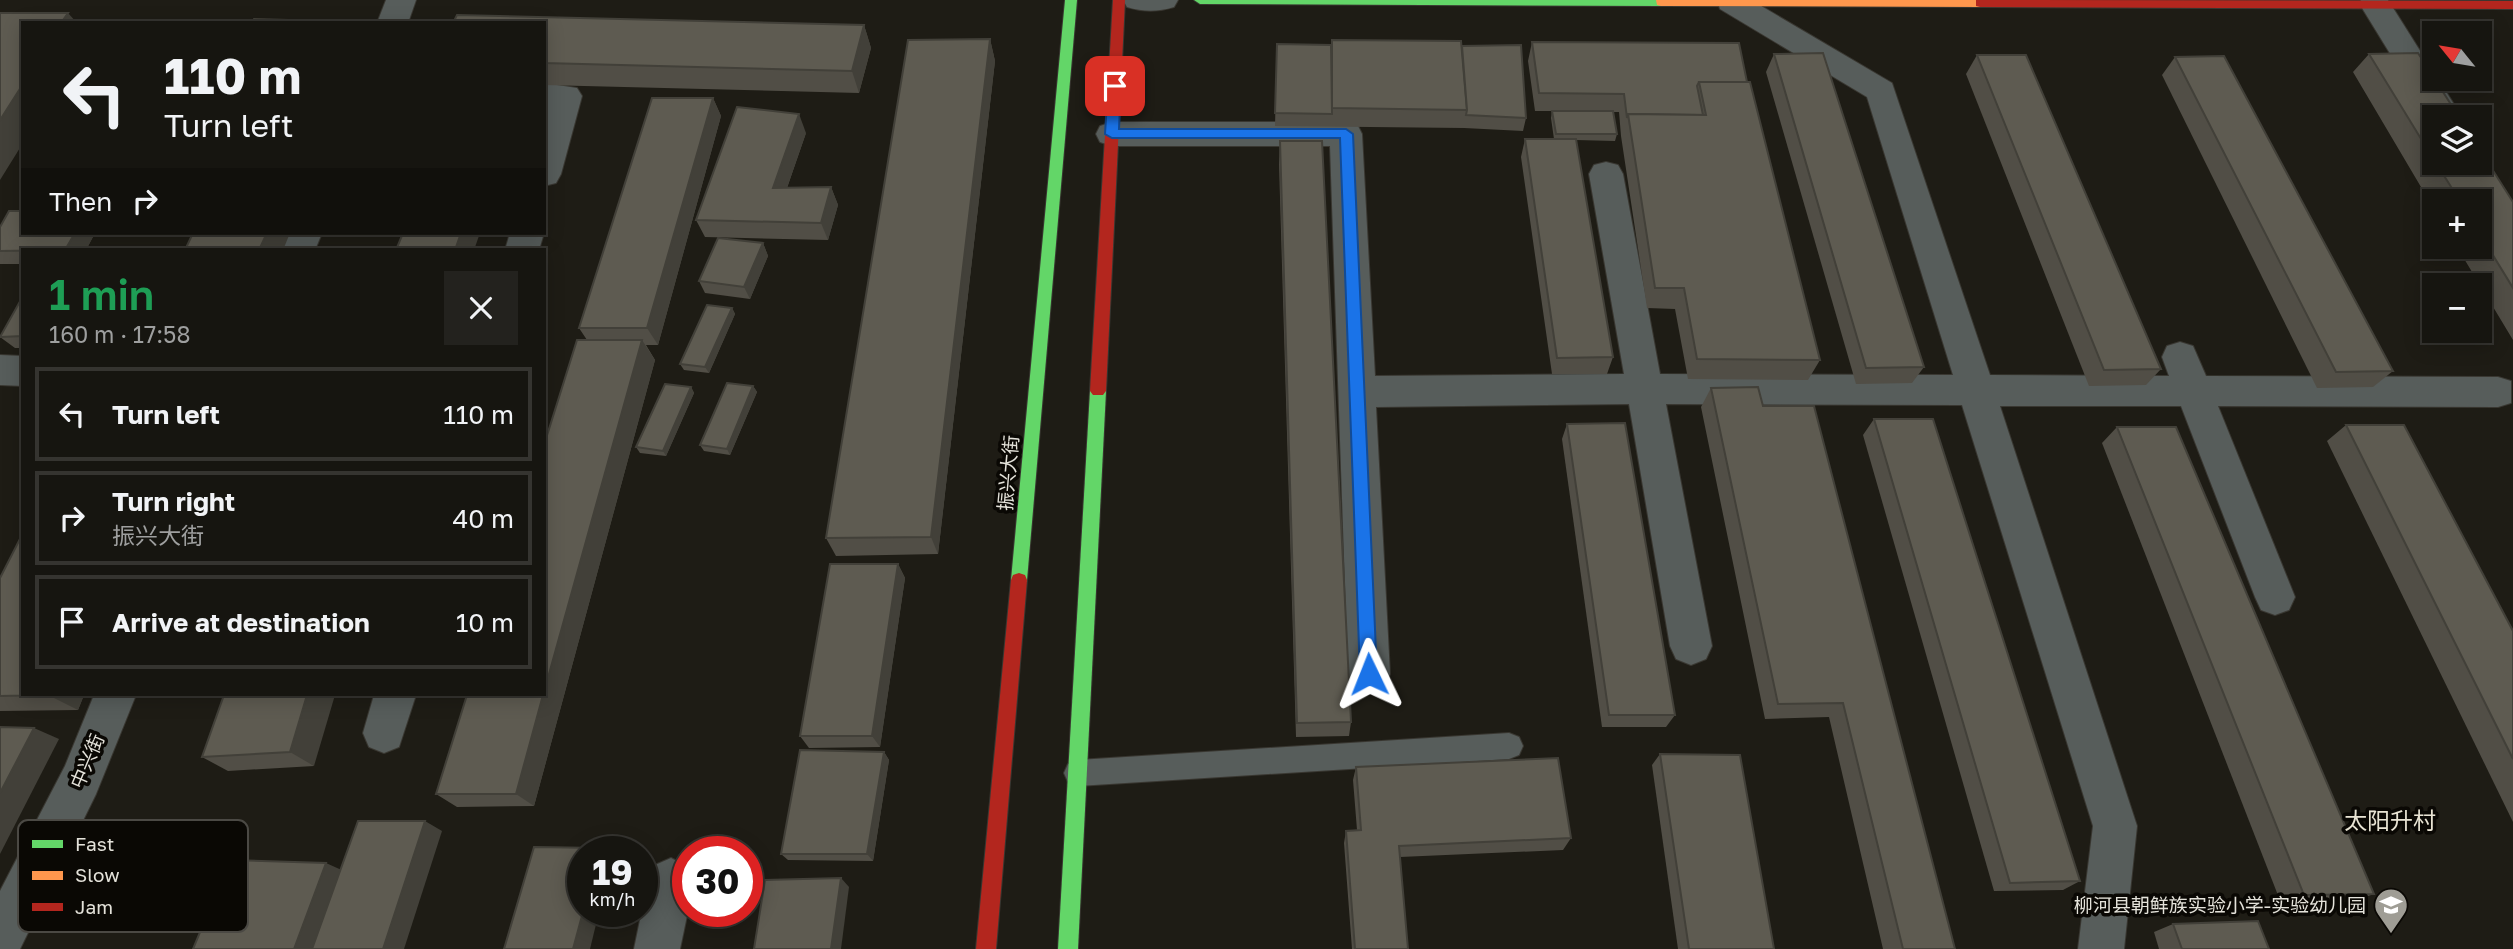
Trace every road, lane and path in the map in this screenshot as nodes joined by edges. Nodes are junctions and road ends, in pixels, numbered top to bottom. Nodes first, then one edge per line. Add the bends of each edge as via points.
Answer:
1 (401, 0) edge
2 (1071, 0) edge
3 (1119, 0) edge
4 (1138, 0) edge
5 (1163, 0) edge
6 (1200, 0) edge
7 (1385, 0) edge
8 (1907, 1) edge
9 (1731, 2) edge
10 (2372, 2) edge
11 (2513, 5) edge
12 (393, 21) edge
13 (546, 94) edge
14 (2438, 105) edge
15 (1112, 134) junction
16 (546, 167) edge
17 (1606, 174) dead end
18 (0, 370) edge
19 (21, 371) edge
20 (2187, 374) junction
21 (1645, 388) junction
22 (1976, 390) junction
23 (1357, 392) junction
24 (2498, 393) dead end
25 (2276, 597) dead end
26 (1691, 646) dead end
27 (1369, 674) dead end
28 (115, 696) edge
29 (1509, 746) dead end
30 (1078, 773) junction
31 (60, 820) edge
32 (671, 881) dead end
33 (18, 903) edge
34 (0, 939) edge
35 (657, 949) edge
36 (986, 949) edge
37 (1068, 949) edge
38 (2102, 949) edge

1 - 12 street
2 - 36 street, 振兴大街
3 - 15 street
4 - 5 street
6 - 7 street
7 - 9 street
8 - 9 street
8 - 10 street
9 - 22 street via 1881,91
10 - 11 street
10 - 14 street
13 - 16 street via 566,96
15 - 23 street via 1346,134
15 - 30 street
17 - 21 street
18 - 19 street
20 - 22 street
20 - 24 street
20 - 25 street
21 - 22 street
21 - 23 street
21 - 26 street
22 - 38 street via 2115,826
23 - 27 street
28 - 31 street, 中兴街
29 - 30 lane
30 - 37 street
32 - 35 street
33 - 34 street, 中兴街

